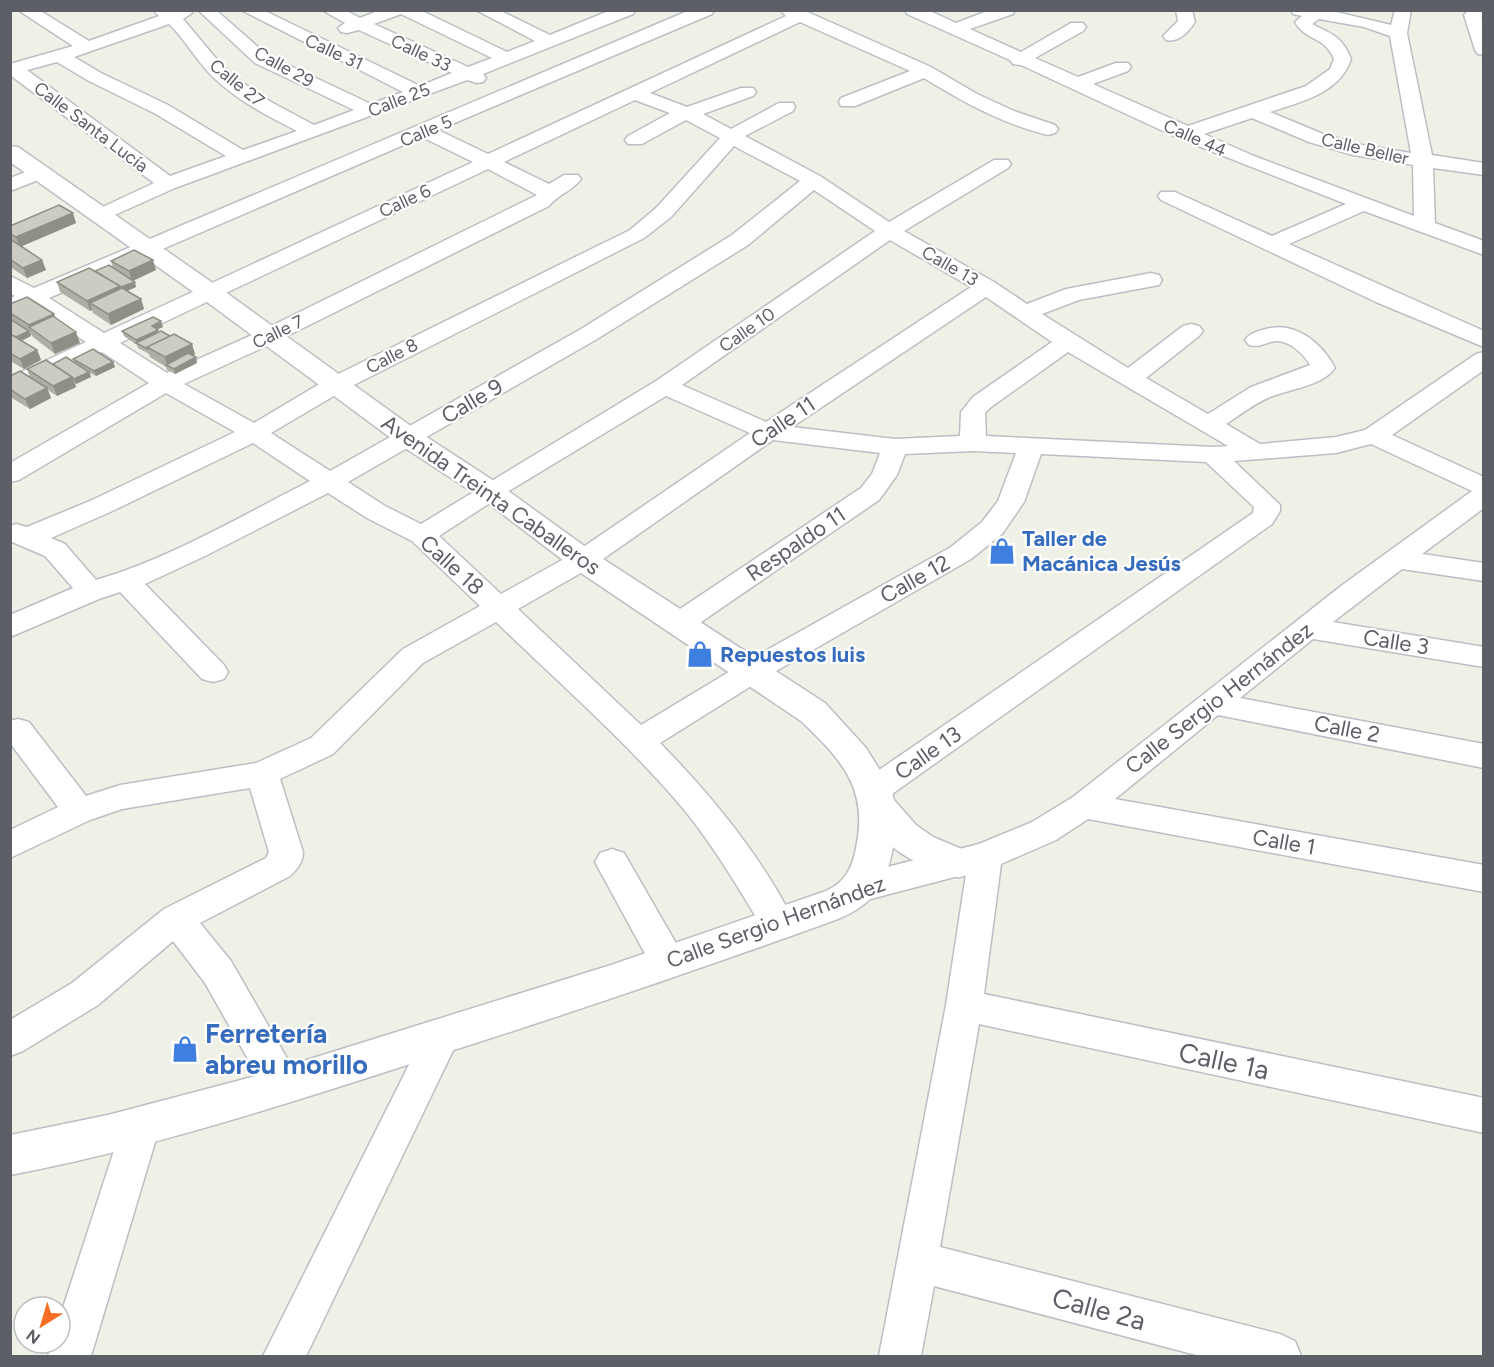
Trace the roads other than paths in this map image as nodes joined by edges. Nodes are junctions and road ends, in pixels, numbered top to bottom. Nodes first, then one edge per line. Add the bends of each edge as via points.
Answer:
1 (206, 10) edge
2 (249, 10) edge
3 (330, 10) edge
4 (397, 10) edge
5 (406, 10) edge
6 (484, 10) edge
7 (627, 10) edge
8 (706, 10) edge
9 (913, 10) edge
10 (1007, 10) edge
11 (1184, 10) edge
12 (1403, 10) edge
13 (1308, 12) edge
14 (30, 13) edge
15 (174, 13) edge
16 (794, 13) edge
17 (574, 14) dead end
18 (1475, 14) edge
19 (10, 21) edge
20 (594, 22) junction
21 (358, 24) junction
22 (1077, 27) dead end
23 (955, 29) junction
24 (1398, 33) junction
25 (1172, 36) dead end
26 (548, 40) junction
27 (310, 42) junction
28 (630, 43) junction
29 (87, 47) junction
30 (1484, 50) edge
31 (60, 56) junction
32 (506, 58) junction
33 (261, 59) junction
34 (1019, 60) junction
35 (1122, 67) dead end
36 (12, 70) edge
37 (925, 71) junction
38 (220, 74) junction
39 (467, 74) junction
40 (1075, 85) junction
41 (747, 92) dead end
42 (419, 93) junction
43 (512, 94) junction
44 (636, 94) junction
45 (848, 102) dead end
46 (786, 107) dead end
47 (370, 111) junction
48 (1252, 111) junction
49 (686, 113) junction
50 (1048, 129) dead end
51 (424, 131) junction
52 (314, 132) junction
53 (1185, 134) junction
54 (732, 137) junction
55 (636, 140) dead end
56 (10, 152) edge
57 (242, 158) junction
58 (490, 161) junction
59 (1423, 162) junction
60 (1001, 164) dead end
61 (1484, 169) edge
62 (39, 173) junction
63 (571, 179) dead end
64 (813, 180) junction
65 (10, 184) edge
66 (168, 184) junction
67 (547, 195) junction
68 (1167, 196) dead end
69 (1361, 205) junction
70 (99, 216) junction
71 (1425, 226) junction
72 (889, 231) junction
73 (1272, 244) junction
74 (145, 248) junction
75 (1484, 249) edge
76 (1151, 280) dead end
77 (986, 287) junction
78 (208, 291) junction
79 (18, 295) edge
80 (1025, 313) junction
81 (1191, 331) dead end
82 (269, 336) junction
83 (1257, 340) dead end
84 (1484, 340) edge
85 (103, 342) junction
86 (1067, 342) junction
87 (1484, 359) edge
88 (1129, 378) junction
89 (166, 383) junction
90 (335, 385) junction
91 (10, 386) edge
92 (665, 386) junction
93 (1208, 424) junction
94 (768, 432) junction
95 (254, 433) junction
96 (1374, 436) junction
97 (409, 438) junction
98 (973, 443) junction
99 (1031, 445) junction
100 (895, 447) junction
101 (1256, 452) junction
102 (1213, 455) junction
103 (10, 474) edge
104 (329, 482) junction
105 (1484, 487) edge
106 (490, 491) junction
107 (1484, 495) edge
108 (18, 534) edge
109 (422, 535) junction
110 (1397, 559) junction
111 (583, 560) junction
112 (1484, 572) edge
113 (126, 580) junction
114 (89, 592) junction
115 (498, 607) junction
116 (678, 624) junction
117 (10, 627) edge
118 (1308, 628) junction
119 (1484, 657) edge
120 (753, 671) junction
121 (213, 672) dead end
122 (1211, 703) junction
123 (18, 730) dead end
124 (639, 741) junction
125 (1484, 756) edge
126 (262, 774) junction
127 (875, 797) junction
128 (1084, 806) junction
129 (79, 811) junction
130 (10, 845) edge
131 (971, 859) junction
132 (612, 862) dead end
133 (1484, 879) edge
134 (859, 888) junction
135 (176, 919) junction
136 (780, 925) junction
137 (668, 962) junction
138 (964, 1005) junction
139 (442, 1036) junction
140 (10, 1040) edge
141 (283, 1086) junction
142 (1484, 1116) edge
143 (140, 1129) junction
144 (10, 1155) edge
145 (918, 1262) junction
146 (69, 1356) edge
147 (285, 1356) edge
148 (900, 1356) edge
149 (1280, 1356) edge

1 - 33 street, Calle 29
2 - 27 street, Calle 31
3 - 21 street, Calle 33
4 - 21 street
5 - 32 street
6 - 26 street
7 - 20 street, Calle 25
8 - 28 street, Calle 5
9 - 23 street, Calle 44
10 - 23 street
11 - 25 street via 1187,22
12 - 24 street
13 - 24 street
13 - 48 street via 1303,22 1306,27 1336,45 1341,64 1334,75 1299,97
14 - 19 street
14 - 29 street
15 - 29 street
15 - 38 street, Calle 27
16 - 37 street
16 - 44 street, Calle 6
17 - 20 street
18 - 30 street
20 - 26 street, Calle 25
20 - 28 street
21 - 27 street
21 - 39 street, Calle 33
22 - 34 street
23 - 34 street, Calle 44
24 - 59 street
26 - 32 street, Calle 25
27 - 33 street
27 - 42 street, Calle 31
28 - 43 street, Calle 5
29 - 31 street
31 - 36 street
31 - 57 street via 161,109
32 - 39 street, Calle 25
33 - 38 street
33 - 47 street, Calle 29
34 - 40 street, Calle 44
35 - 40 street
36 - 66 street, Calle Santa Lucía
37 - 45 street
37 - 50 street via 970,98
38 - 52 street, Calle 27 via 262,105
39 - 42 street, Calle 25
39 - 43 street, Calle 33
40 - 53 street, Calle 44
41 - 49 street
42 - 47 street, Calle 25
43 - 51 street, Calle 5
44 - 49 street, Calle 13
44 - 58 street, Calle 6
46 - 54 street, Calle 8
47 - 52 street, Calle 25
48 - 53 street
48 - 59 street, Calle Beller via 1316,138 1360,151
49 - 54 street, Calle 13
49 - 55 street
51 - 58 street
51 - 74 street, Calle 5
52 - 57 street, Calle 25
53 - 69 street, Calle 44
54 - 64 street, Calle 13
54 - 90 street, Calle 8 via 655,221 637,234
56 - 62 street, Avenida Treinta Caballeros
57 - 66 street, Calle 25
58 - 67 street via 543,189
58 - 78 street, Calle 6
59 - 61 street, Calle Beller
59 - 71 street
60 - 72 street, Calle 10
62 - 65 street
62 - 70 street, Avenida Treinta Caballeros
63 - 67 street, Calle 7
64 - 72 street, Calle 13
64 - 97 street, Calle 9 via 740,240 589,334
66 - 70 street, Calle 25
67 - 82 street, Calle 7 via 542,202
68 - 73 street
69 - 71 street, Calle 44
69 - 73 street
70 - 74 street, Avenida Treinta Caballeros
71 - 75 street, Calle 44
72 - 77 street, Calle 13
72 - 92 street, Calle 10
73 - 84 street
74 - 78 street, Avenida Treinta Caballeros
74 - 79 street, Calle 5
76 - 80 street via 1074,294
77 - 80 street, Calle 13
77 - 94 street, Calle 11
78 - 82 street, Avenida Treinta Caballeros
78 - 85 street, Calle 6
79 - 85 street, Calle 18
80 - 86 street, Calle 13
81 - 88 street
82 - 89 street, Calle 7
82 - 90 street, Avenida Treinta Caballeros
83 - 93 street via 1274,334 1292,338 1305,344 1323,368 1260,392
85 - 89 street, Calle 18
85 - 91 street, Calle 6
86 - 88 street, Calle 13
86 - 98 street via 982,402 974,412
87 - 96 street
88 - 93 street, Calle 13
89 - 95 street, Calle 18
89 - 103 street, Calle 7
90 - 95 street, Calle 8
90 - 97 street, Avenida Treinta Caballeros
92 - 94 street
92 - 106 street, Calle 10
93 - 101 street, Calle 13
94 - 100 street
94 - 111 street, Calle 11
95 - 104 street, Calle 18
95 - 108 street, Calle 8 via 99,507
96 - 101 street via 1336,445
96 - 105 street
97 - 104 street, Calle 9
97 - 106 street, Avenida Treinta Caballeros
98 - 99 street
98 - 100 street
99 - 102 street
99 - 120 street, Calle 12 via 1011,502 985,536
100 - 116 street, Respaldo 11 via 884,475 870,494
101 - 102 street
102 - 127 street, Calle 13 via 1267,505 1263,518
104 - 109 street, Calle 18
104 - 113 street, Calle 9
106 - 109 street, Calle 10
106 - 111 street, Avenida Treinta Caballeros
107 - 110 street, Calle Sergio Hernández
108 - 114 street via 55,550
109 - 115 street, Calle 18
110 - 112 street
110 - 118 street, Calle Sergio Hernández
111 - 115 street, Calle 11
111 - 116 street, Avenida Treinta Caballeros
113 - 114 street, Calle 9
113 - 121 street
114 - 117 street, Calle 9
115 - 124 street, Calle 18
115 - 126 street, Calle 11 via 413,656 322,747
116 - 120 street, Avenida Treinta Caballeros
118 - 119 street, Calle 3
118 - 122 street, Calle Sergio Hernández
120 - 124 street, Calle 12
120 - 127 street, Avenida Treinta Caballeros via 825,723
122 - 125 street, Calle 2
122 - 128 street, Calle Sergio Hernández
123 - 129 street
124 - 136 street, Calle 18 via 687,790 730,846
126 - 129 street, Calle 11 via 120,796
126 - 135 street via 286,859 278,867
127 - 131 street, Avenida Treinta Caballeros via 897,831 911,843 929,854
127 - 134 street via 876,844
128 - 131 street, Calle Sergio Hernández via 1044,831
128 - 133 street, Calle 1
129 - 130 street, Calle 11
131 - 134 street, Calle Sergio Hernández
131 - 138 street
132 - 137 street
134 - 136 street, Calle Sergio Hernández via 845,899
135 - 140 street via 85,994
135 - 141 street via 218,972
136 - 137 street, Calle Sergio Hernández
137 - 139 street, Calle Sergio Hernández
138 - 142 street, Calle 1a
138 - 145 street
139 - 141 street, Calle Sergio Hernández
139 - 147 street
141 - 143 street, Calle Sergio Hernández
143 - 144 street, Calle Sergio Hernández
143 - 146 street
145 - 148 street
145 - 149 street, Calle 2a

